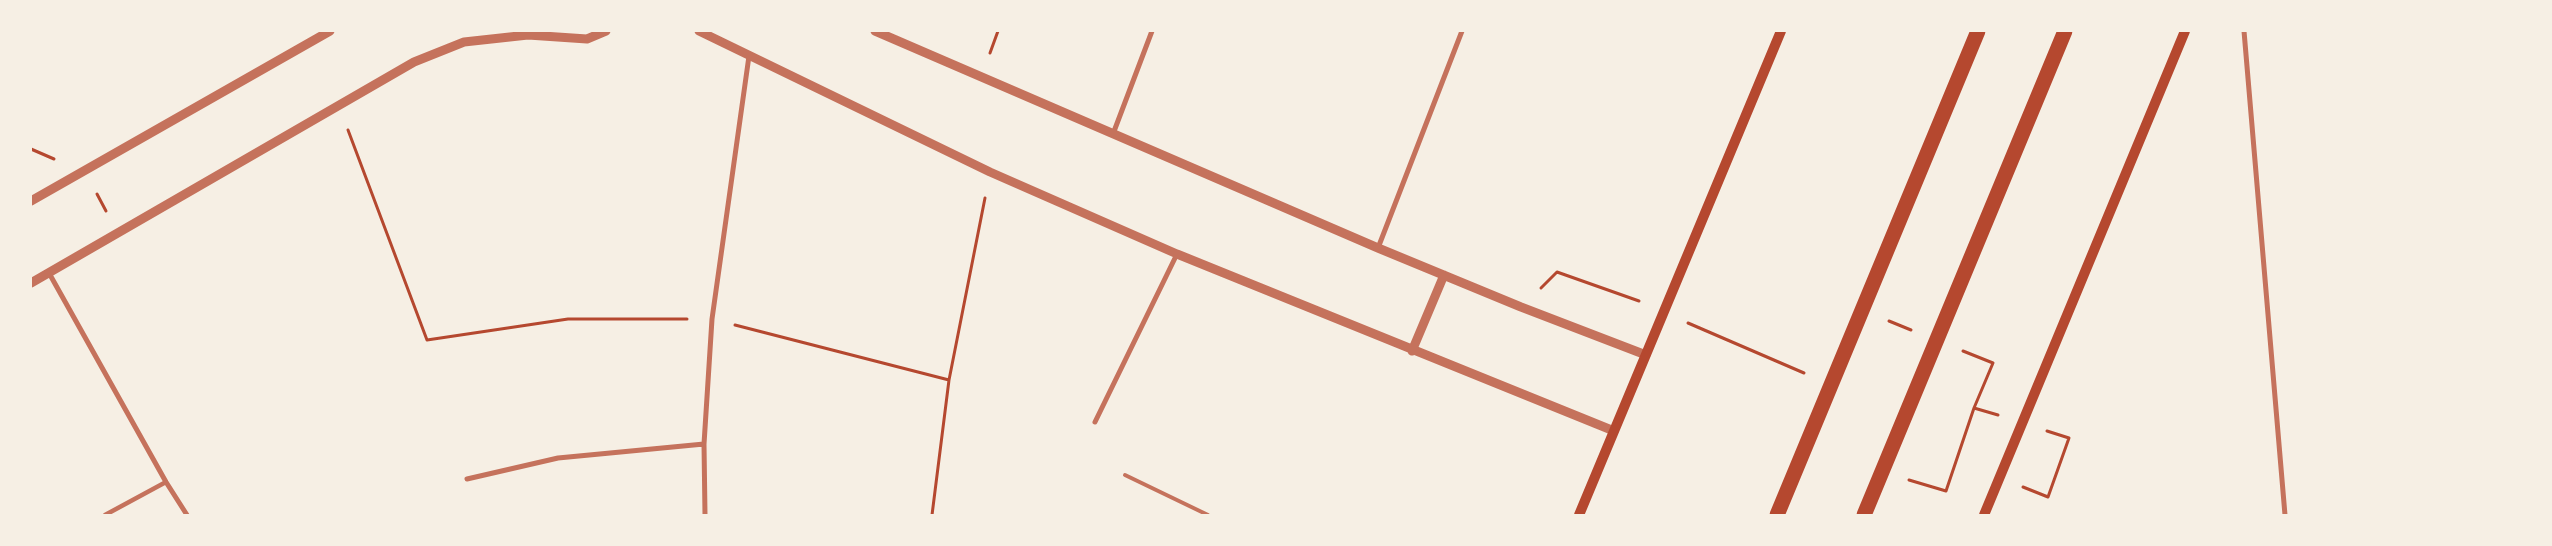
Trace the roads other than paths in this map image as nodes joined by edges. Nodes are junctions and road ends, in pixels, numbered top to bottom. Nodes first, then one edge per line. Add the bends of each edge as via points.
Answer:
1 (330, 31) edge
2 (606, 31) edge
3 (699, 31) edge
4 (874, 31) edge
5 (1152, 31) edge
6 (1462, 31) edge
7 (1781, 31) edge
8 (1978, 31) edge
9 (2065, 31) edge
10 (2185, 31) edge
11 (2244, 31) edge
12 (524, 33) edge
13 (749, 56) junction
14 (1112, 134) junction
15 (31, 201) edge
16 (1378, 248) junction
17 (1177, 254) junction
18 (49, 273) junction
19 (1444, 275) junction
20 (31, 283) edge
21 (1412, 351) junction
22 (1646, 355) junction
23 (1095, 422) dead end
24 (1614, 432) junction
25 (704, 444) junction
26 (1124, 474) dead end
27 (467, 479) dead end
28 (166, 482) junction
29 (105, 515) edge
30 (187, 515) edge
31 (704, 515) edge
32 (1208, 515) edge
33 (1579, 515) edge
34 (1777, 515) edge
35 (1864, 515) edge
36 (1984, 515) edge
37 (2285, 515) edge

1 - 15 street
2 - 12 street via 587,39
3 - 13 street
4 - 14 street
5 - 14 street
6 - 16 street
7 - 22 main road
8 - 34 highway
9 - 35 highway
10 - 36 main road
11 - 37 street
12 - 18 street via 464,42 414,62
13 - 17 street via 990,172
13 - 25 street via 712,319
14 - 16 street
16 - 19 street
17 - 21 street
17 - 23 street
18 - 20 street
18 - 28 street
19 - 21 street
19 - 22 street
21 - 24 street
22 - 24 main road
24 - 33 main road
25 - 27 street via 558,458
25 - 31 street
26 - 32 lane
28 - 29 street
28 - 30 street

